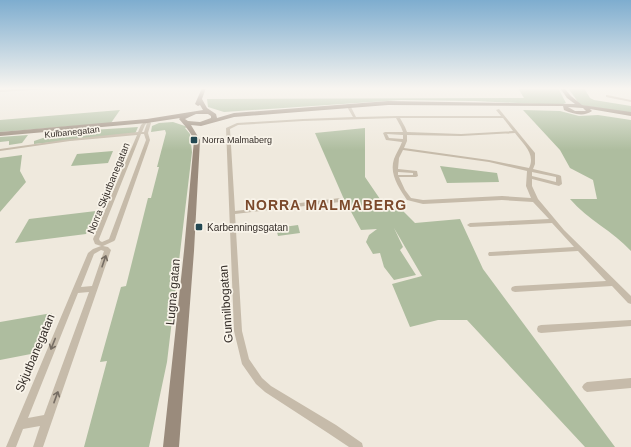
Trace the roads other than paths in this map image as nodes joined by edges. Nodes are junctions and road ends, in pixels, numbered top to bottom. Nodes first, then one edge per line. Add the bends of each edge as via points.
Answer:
1 (195, 109) edge
2 (206, 109) edge
3 (304, 109) edge
4 (350, 109) edge
5 (585, 109) edge
6 (498, 110) dead end
7 (212, 114) junction
8 (187, 115) junction
9 (234, 115) junction
10 (631, 115) edge
11 (397, 117) junction
12 (503, 117) junction
13 (355, 118) junction
14 (210, 121) junction
15 (147, 122) junction
16 (184, 123) junction
17 (405, 132) junction
18 (516, 132) junction
19 (146, 133) junction
20 (140, 134) junction
21 (0, 135) edge
22 (197, 140) junction
23 (405, 141) junction
24 (402, 149) junction
25 (0, 150) edge
26 (395, 170) junction
27 (530, 170) junction
28 (397, 176) junction
29 (529, 178) junction
30 (132, 183) junction
31 (119, 184) junction
32 (340, 200) dead end
33 (534, 200) junction
34 (232, 214) junction
35 (552, 221) junction
36 (470, 225) dead end
37 (579, 249) junction
38 (491, 254) dead end
39 (613, 283) junction
40 (95, 288) junction
41 (515, 289) dead end
42 (75, 291) junction
43 (631, 302) edge
44 (631, 323) edge
45 (541, 329) dead end
46 (631, 383) edge
47 (587, 387) dead end
48 (48, 420) junction
49 (20, 425) junction
50 (11, 447) edge
51 (38, 447) edge
52 (171, 447) edge
53 (358, 447) edge

1 - 8 main road
2 - 7 main road
3 - 9 main road
4 - 13 street
5 - 10 main road
6 - 12 street
7 - 8 main road via 200,112
7 - 9 main road
7 - 14 main road, Lugna gatan via 215,117
8 - 15 main road
8 - 16 main road via 182,119
9 - 14 main road
11 - 12 street
11 - 13 street
11 - 17 street
12 - 18 street
13 - 34 street, Gunnilbogatan via 237,124 230,127 227,131
14 - 16 main road
14 - 22 main road, Lugna gatan via 202,128
15 - 16 main road
15 - 19 street, Norra Skjutbanegatan
15 - 20 street, Norra Skjutbanegatan
15 - 21 main road
16 - 22 main road via 192,129
17 - 18 street
17 - 23 street
17 - 23 street via 385,133 387,139
18 - 27 street via 533,153
19 - 20 street, Kulbanegatan
19 - 30 street, Norra Skjutbanegatan via 148,140
20 - 25 street, Kulbanegatan
20 - 31 street, Norra Skjutbanegatan
22 - 52 main road, Lugna gatan
23 - 24 street
24 - 26 street
24 - 27 street via 482,160
26 - 28 street
26 - 28 street via 415,172 416,176
27 - 29 street
27 - 29 street via 559,176 559,184
28 - 33 street via 409,199 420,202 502,198
29 - 33 street
30 - 31 street
30 - 31 street, Norra Skjutbanegatan via 112,240 102,244 96,239
32 - 34 street
33 - 35 street
34 - 53 street, Gunnilbogatan via 238,331 245,361 253,375 268,389
35 - 36 street
35 - 37 street
37 - 38 street
37 - 39 street
39 - 41 street
39 - 43 street
40 - 42 street
40 -> 42 street, Skjutbanegatan via 108,250 105,248 91,253
48 -> 40 street, Skjutbanegatan
42 -> 49 street, Skjutbanegatan
44 - 45 street
46 - 47 street
48 - 49 street
48 - 51 street, Skjutbanegatan
49 - 50 street, Skjutbanegatan

